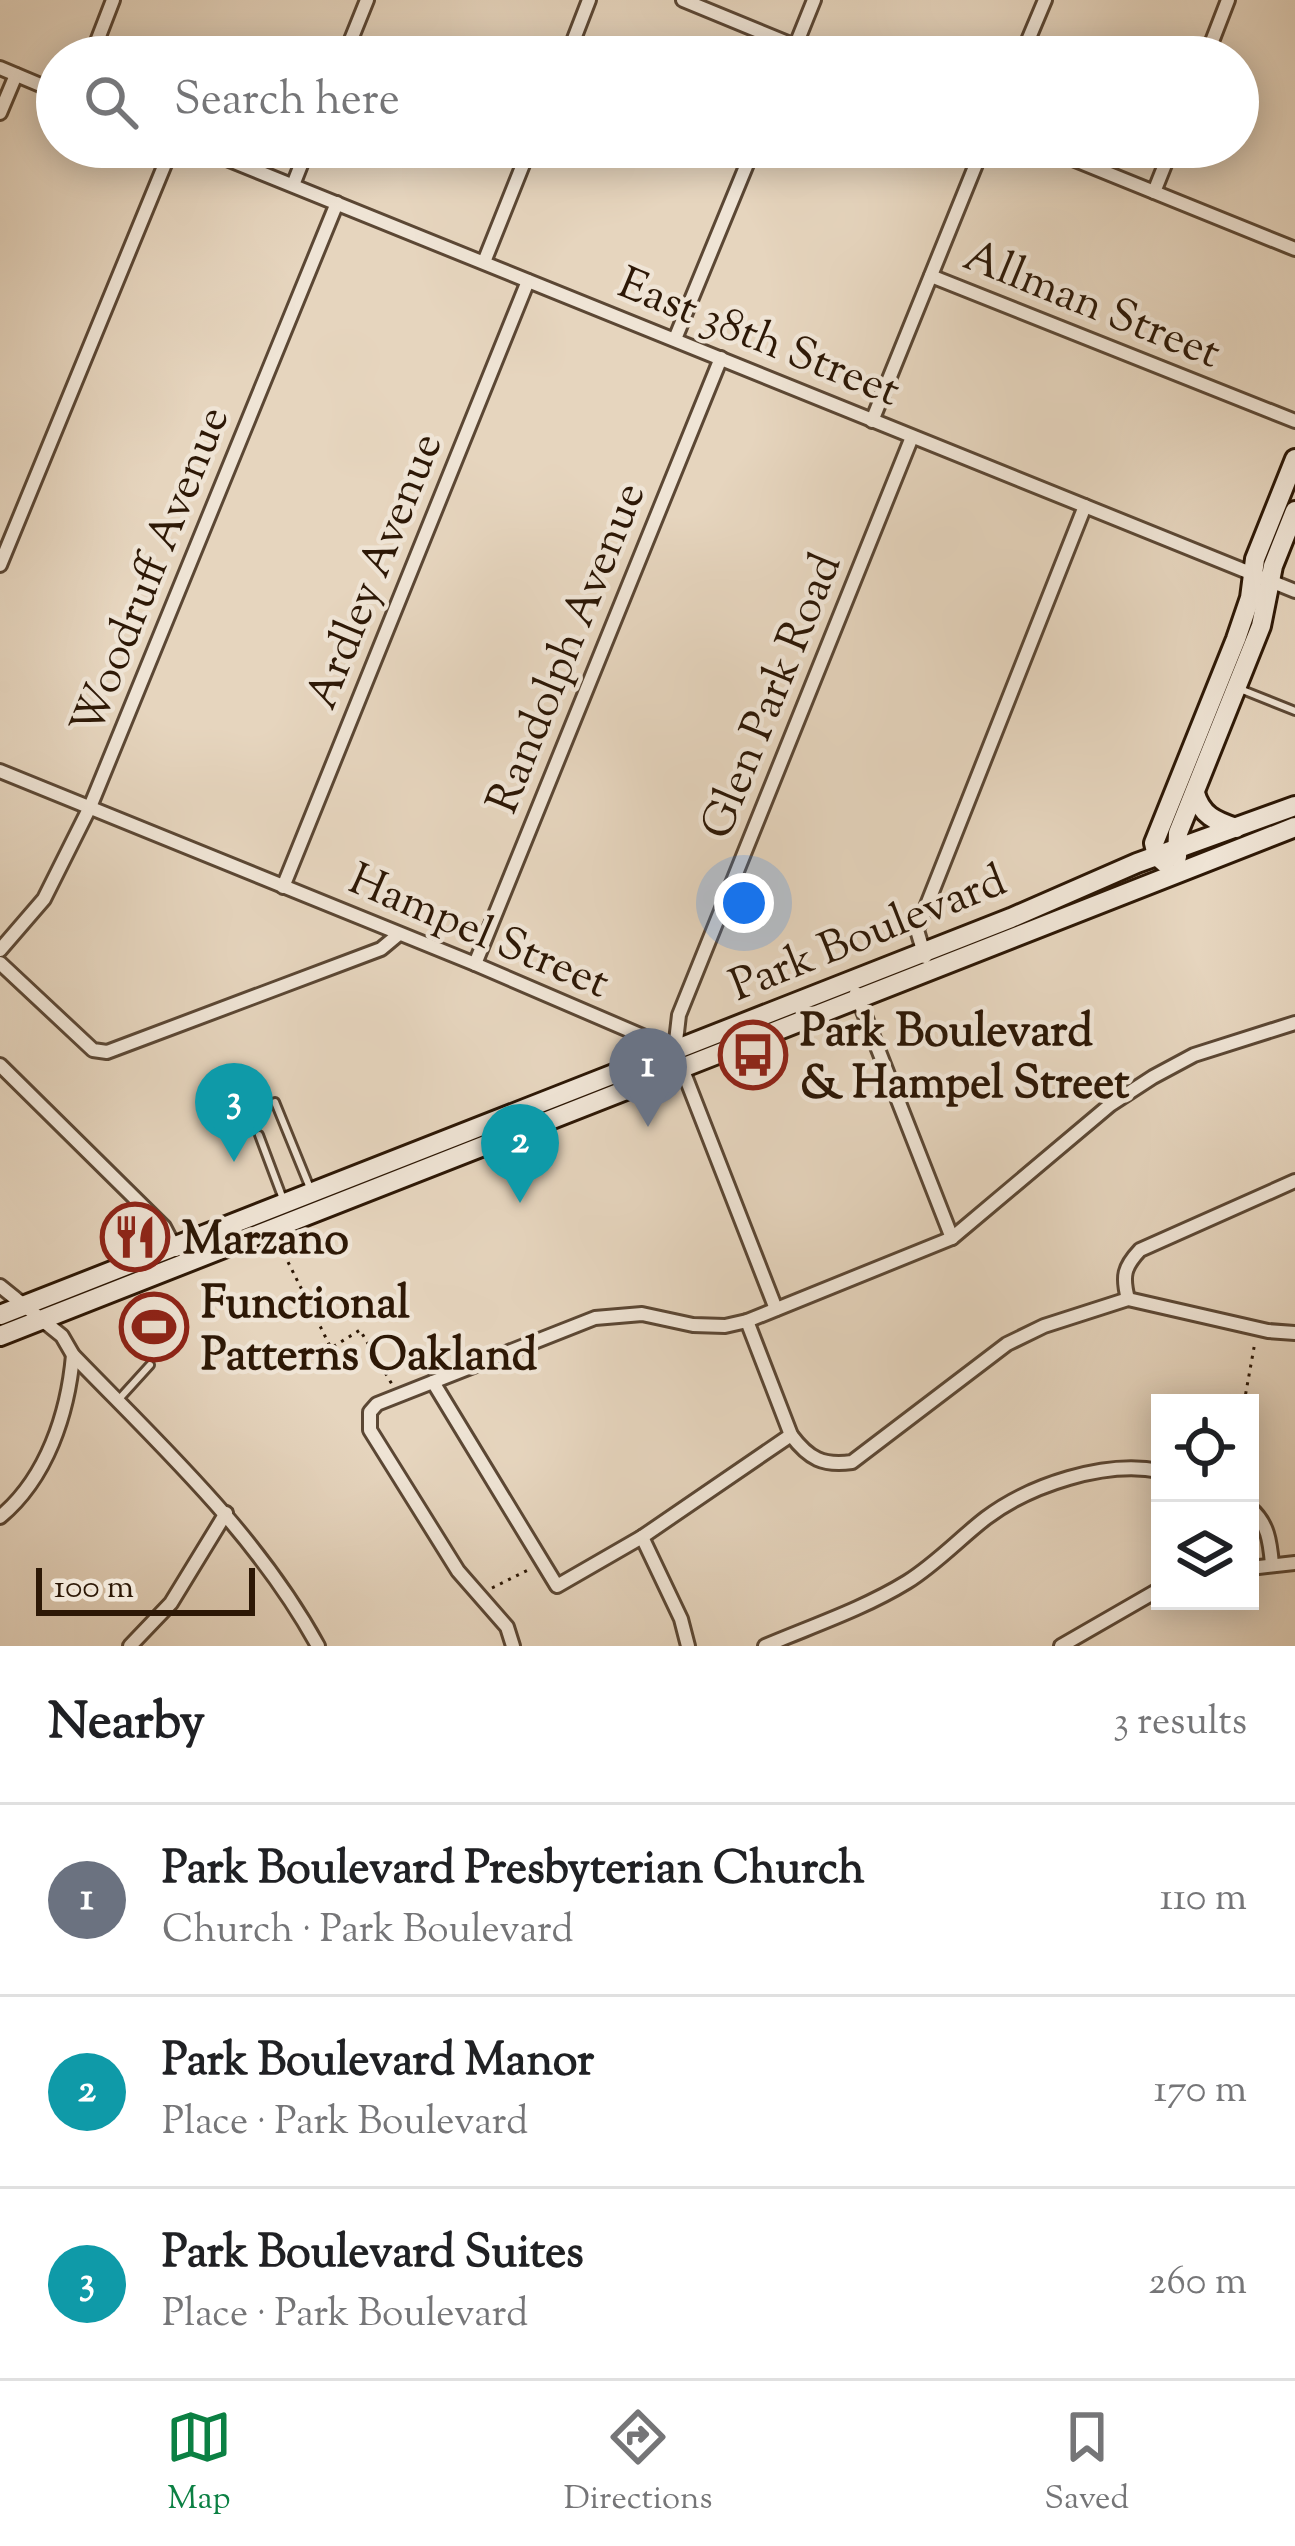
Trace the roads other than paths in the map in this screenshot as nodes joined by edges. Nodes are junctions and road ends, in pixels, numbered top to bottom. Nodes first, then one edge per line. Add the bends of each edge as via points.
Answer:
1 (113, 0) edge
2 (367, 0) edge
3 (590, 0) edge
4 (682, 0) edge
5 (814, 0) edge
6 (1045, 0) edge
7 (1228, 0) edge
8 (99, 36) edge
9 (352, 36) edge
10 (575, 36) edge
11 (759, 36) edge
12 (799, 36) edge
13 (1030, 36) edge
14 (1214, 36) edge
15 (0, 68) edge
16 (16, 75) junction
17 (36, 83) edge
18 (0, 113) edge
19 (163, 168) edge
20 (250, 168) edge
21 (300, 168) edge
22 (522, 168) edge
23 (745, 168) edge
24 (975, 168) edge
25 (1095, 168) edge
26 (1164, 168) edge
27 (293, 185) junction
28 (1154, 192) junction
29 (337, 202) junction
30 (1295, 249) edge
31 (484, 262) junction
32 (931, 276) junction
33 (528, 280) junction
34 (675, 339) junction
35 (721, 358) junction
36 (872, 421) junction
37 (1295, 422) edge
38 (912, 436) junction
39 (1295, 459) edge
40 (1085, 506) junction
41 (1295, 511) edge
42 (0, 566) edge
43 (1261, 577) junction
44 (1295, 591) edge
45 (1237, 688) junction
46 (1295, 711) edge
47 (0, 771) edge
48 (1195, 793) junction
49 (1295, 806) edge
50 (90, 807) junction
51 (1295, 827) edge
52 (1235, 828) junction
53 (1177, 848) junction
54 (1157, 856) junction
55 (1177, 874) junction
56 (283, 886) junction
57 (399, 934) junction
58 (0, 950) edge
59 (927, 961) junction
60 (0, 963) edge
61 (476, 964) junction
62 (854, 990) junction
63 (1295, 1023) edge
64 (679, 1059) junction
65 (0, 1065) edge
66 (275, 1102) dead end
67 (259, 1136) dead end
68 (1295, 1181) edge
69 (311, 1192) junction
70 (284, 1202) junction
71 (952, 1238) junction
72 (178, 1255) junction
73 (0, 1286) edge
74 (1128, 1299) junction
75 (24, 1306) junction
76 (776, 1309) junction
77 (0, 1316) edge
78 (42, 1320) junction
79 (747, 1321) junction
80 (1295, 1333) edge
81 (0, 1336) edge
82 (73, 1354) junction
83 (149, 1365) dead end
84 (433, 1382) junction
85 (117, 1401) junction
86 (791, 1435) junction
87 (1151, 1472) edge
88 (226, 1514) junction
89 (1259, 1515) edge
90 (0, 1517) edge
91 (642, 1537) junction
92 (1295, 1563) edge
93 (1272, 1564) junction
94 (1259, 1566) edge
95 (1151, 1594) edge
96 (130, 1646) edge
97 (318, 1646) edge
98 (513, 1646) edge
99 (688, 1646) edge
100 (764, 1646) edge
101 (1061, 1646) edge

1 - 8 street
2 - 9 street
3 - 10 street
4 - 11 street
5 - 12 street
6 - 13 street
7 - 14 street
15 - 16 street
16 - 17 street
16 - 18 street
19 - 42 street
20 - 27 street, East 38th Street
21 - 27 street
22 - 31 street
23 - 34 street
24 - 32 street
25 - 28 street
26 - 28 street
27 - 29 street, East 38th Street
28 - 30 street
29 - 31 street, East 38th Street
29 - 50 street, Woodruff Avenue
31 - 33 street, East 38th Street
32 - 36 street
32 - 37 street, Allman Street
33 - 34 street, East 38th Street
33 - 56 street, Ardley Avenue
34 - 35 street, East 38th Street
35 - 36 street, East 38th Street
35 - 61 street, Randolph Avenue
36 - 38 street, East 38th Street
38 - 40 street, East 38th Street
38 - 64 street, Glen Park Road via 679,1015
39 - 43 main road
40 - 43 street, East 38th Street
40 - 59 street via 917,930
41 - 43 main road
43 - 44 street, East 38th Street
43 - 45 main road via 1261,626
43 - 54 main road via 1154,843
45 - 46 lane
45 - 48 main road
47 - 50 street, Hampel Street
48 - 52 main road via 1211,818
48 - 53 main road
49 - 52 main road, Park Boulevard
50 - 56 street, Hampel Street
50 - 58 street, Woodruff Avenue via 44,899
51 - 55 main road, Park Boulevard
52 - 53 main road, Park Boulevard
53 - 54 main road, Park Boulevard
53 - 55 main road
54 - 55 main road
54 - 59 main road, Park Boulevard
55 - 59 main road, Park Boulevard
56 - 57 street, Hampel Street
57 - 60 street via 381,949 107,1052 93,1050
57 - 61 street, Hampel Street
59 - 62 main road, Park Boulevard
61 - 64 street, Hampel Street
62 - 64 main road, Park Boulevard
62 - 71 street
63 - 71 street via 1194,1055 1154,1077
64 - 69 main road, Park Boulevard
64 - 72 main road, Park Boulevard
64 - 76 street
65 - 72 street via 164,1227
66 - 69 lane
67 - 70 lane
68 - 74 street via 1140,1250 1126,1264
69 - 70 main road, Park Boulevard
70 - 72 main road, Park Boulevard
71 - 76 street
72 - 75 main road, Park Boulevard
72 - 78 main road, Park Boulevard
73 - 75 street
74 - 80 street
74 - 86 street via 1007,1344 852,1462 826,1466
75 - 77 main road, Park Boulevard
75 - 78 street
76 - 79 street
78 - 81 main road, Park Boulevard
78 - 82 street
79 - 84 street via 595,1318
79 - 86 street
82 - 85 street
82 - 90 street via 50,1449
83 - 85 lane
84 - 91 street via 557,1586
84 - 98 street via 377,1404 370,1430
85 - 88 street
86 - 91 street
87 - 100 street via 1066,1478 990,1515 880,1598
88 - 96 street via 171,1603
88 - 97 street
89 - 93 street
91 - 99 street
92 - 93 street
93 - 94 street
95 - 101 street

